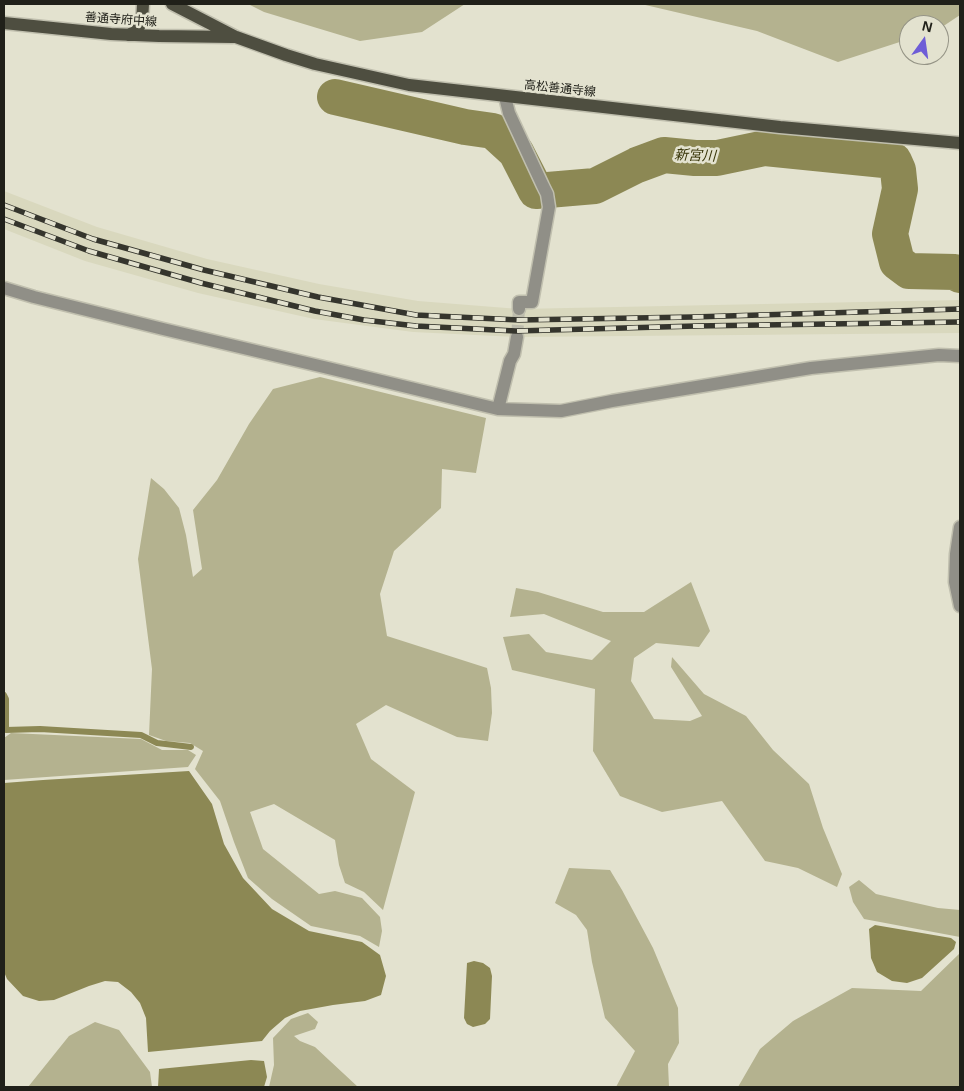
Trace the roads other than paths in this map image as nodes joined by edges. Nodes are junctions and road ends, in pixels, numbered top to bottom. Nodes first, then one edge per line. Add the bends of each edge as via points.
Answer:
1 (143, 4) edge
2 (172, 4) edge
3 (4, 24) edge
4 (128, 35) junction
5 (236, 37) junction
6 (505, 96) junction
7 (960, 143) edge
8 (4, 288) edge
9 (519, 309) dead end
10 (517, 337) tunnel mouth
11 (960, 356) edge
12 (498, 409) junction
13 (960, 527) edge
14 (960, 606) edge

1 - 4 main road via 142,22 136,31
2 - 5 main road, 高松善通寺線
3 - 4 main road, 善通寺府中線
4 - 5 main road, 善通寺府中線
5 - 6 main road, 高松善通寺線 via 315,64 409,85
6 - 7 main road, 高松善通寺線 via 780,127
6 - 9 street via 509,113 545,190 549,207 532,302 519,302
8 - 12 street via 163,330
10 - 12 street
11 - 12 street via 811,368 560,411
13 - 14 street via 956,554

